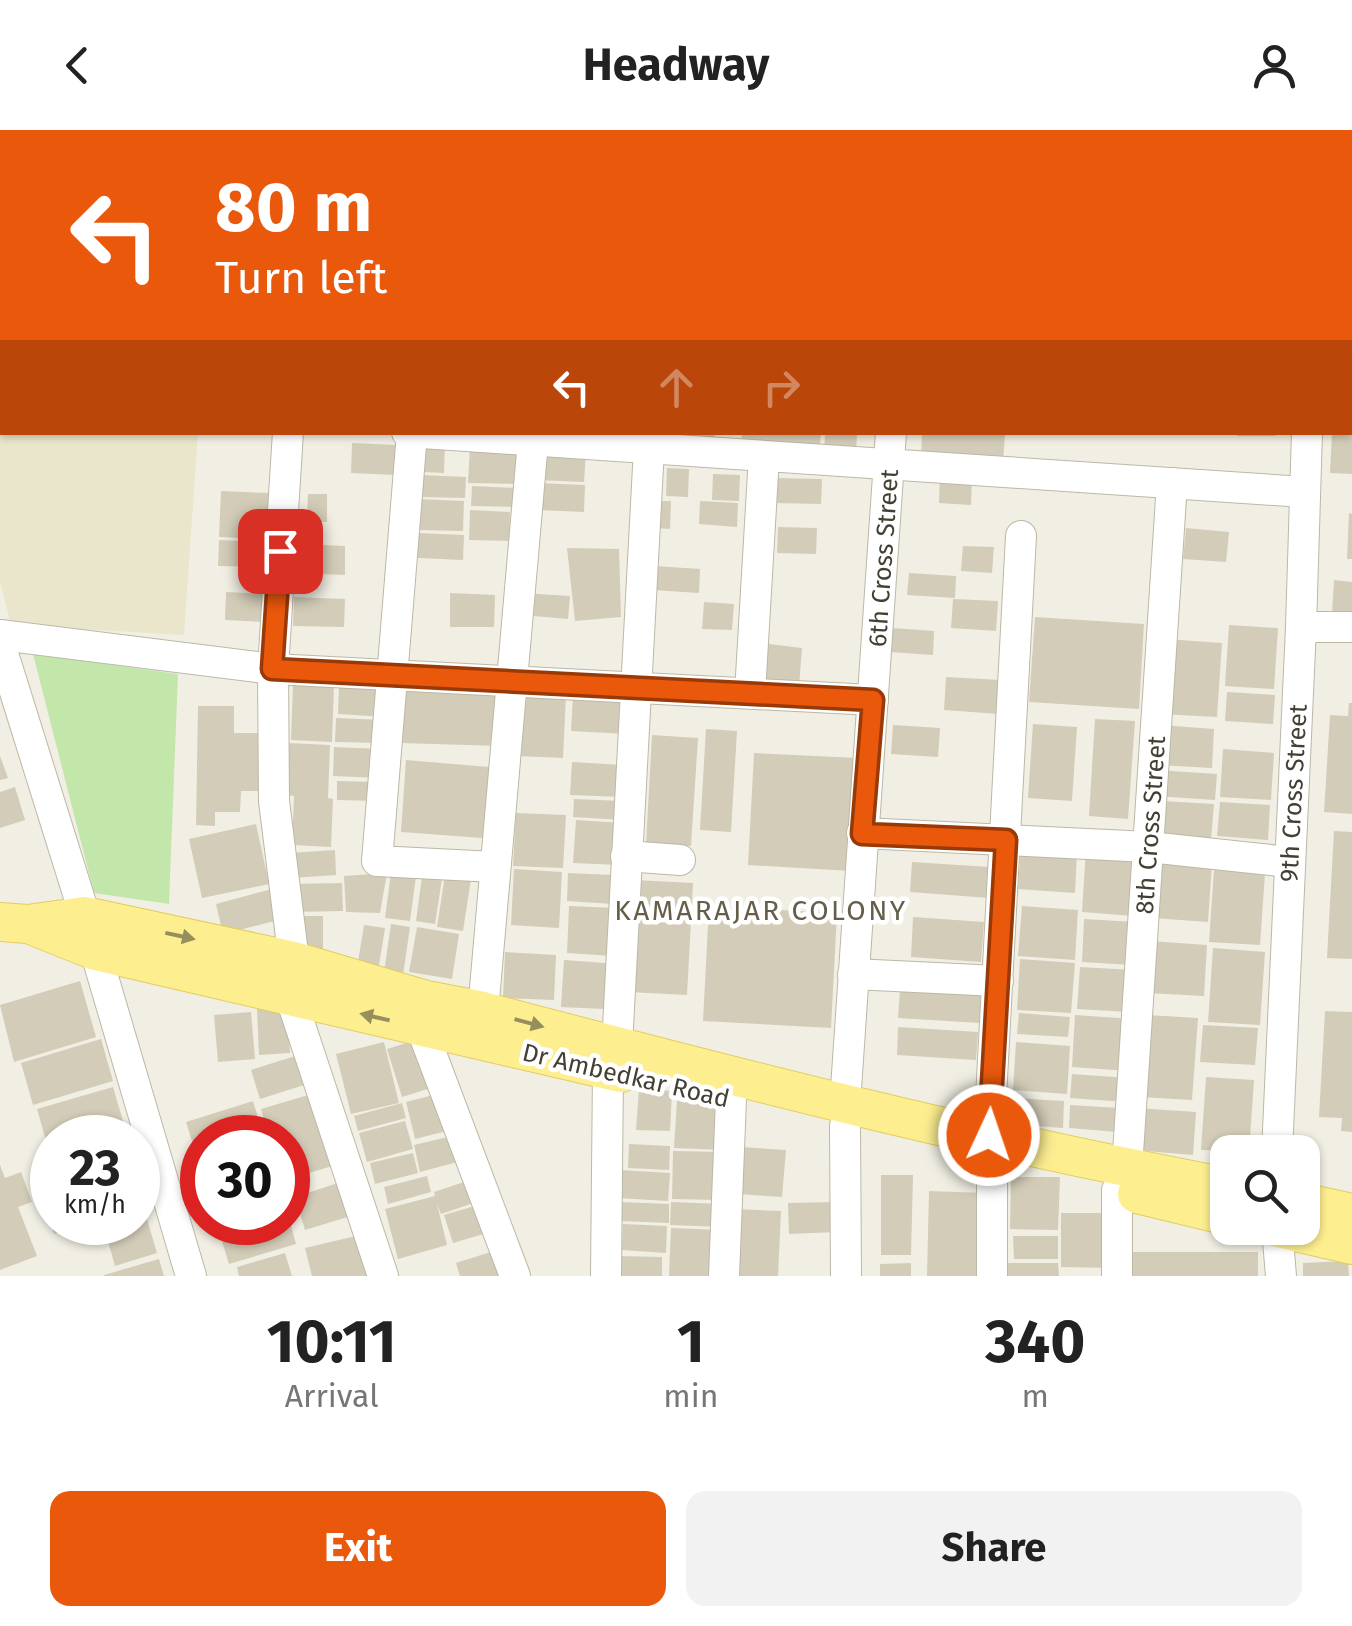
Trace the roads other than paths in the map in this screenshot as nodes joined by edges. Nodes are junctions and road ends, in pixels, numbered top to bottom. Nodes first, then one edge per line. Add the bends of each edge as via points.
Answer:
1 (288, 435) edge
2 (410, 435) edge
3 (441, 435) edge
4 (891, 435) edge
5 (1307, 435) edge
6 (533, 441) junction
7 (649, 448) junction
8 (764, 456) junction
9 (889, 464) junction
10 (1172, 483) junction
11 (1304, 492) junction
12 (1021, 536) dead end
13 (1301, 626) junction
14 (1352, 627) edge
15 (0, 635) edge
16 (0, 644) edge
17 (272, 669) junction
18 (393, 675) junction
19 (512, 681) junction
20 (635, 687) junction
21 (750, 693) junction
22 (873, 700) junction
23 (862, 834) junction
24 (1006, 840) junction
25 (1149, 846) junction
26 (626, 856) junction
27 (680, 860) dead end
28 (1289, 862) junction
29 (495, 867) junction
30 (14, 923) edge
31 (90, 934) junction
32 (853, 974) junction
33 (292, 979) junction
34 (998, 981) junction
35 (482, 1011) junction
36 (420, 1028) junction
37 (612, 1058) junction
38 (731, 1098) junction
39 (845, 1114) junction
40 (1278, 1135) edge
41 (990, 1148) junction
42 (1122, 1179) junction
43 (1210, 1186) edge
44 (1320, 1206) edge
45 (1210, 1210) edge
46 (1352, 1213) edge
47 (1320, 1238) edge
48 (1279, 1245) edge
49 (1352, 1245) edge
50 (191, 1276) edge
51 (383, 1276) edge
52 (514, 1276) edge
53 (606, 1276) edge
54 (724, 1276) edge
55 (846, 1276) edge
56 (992, 1276) edge
57 (1117, 1276) edge
58 (1281, 1276) edge

1 - 17 street
2 - 18 street
3 - 6 street
4 - 9 street, 6th Cross Street
5 - 11 street, 9th Cross Street
6 - 7 street
6 - 19 street
7 - 8 street
7 - 20 street
8 - 9 street
8 - 21 street
9 - 10 street
9 - 22 street, 6th Cross Street
10 - 11 street
10 - 25 street, 8th Cross Street
11 - 13 street, 9th Cross Street
12 - 24 street
13 - 14 street
13 - 28 street, 9th Cross Street
15 - 17 street
16 - 31 street
17 - 18 street
17 - 33 street via 274,801
18 - 19 street
18 - 29 street via 376,861
19 - 20 street
19 - 29 street
20 - 21 street
20 - 26 street
21 - 22 street
22 - 23 street, 6th Cross Street
23 - 24 street
23 - 32 street, 6th Cross Street
24 - 25 street
24 - 34 street
25 - 28 street
25 - 42 street, 8th Cross Street
26 - 27 street
26 - 37 street
28 - 40 street, 9th Cross Street
29 - 35 street
30 - 31 main road, Dr Ambedkar Road
31 - 33 main road, Dr Ambedkar Road
31 - 50 street
32 - 34 street
32 - 39 street, 6th Cross Street
33 - 35 main road, Dr Ambedkar Road
36 -> 33 main road, Dr Ambedkar Road
33 - 51 street
34 - 41 street
35 -> 37 main road, Dr Ambedkar Road
36 - 37 main road, Dr Ambedkar Road
36 - 52 street
37 - 38 main road, Dr Ambedkar Road
37 - 39 main road, Dr Ambedkar Road
37 - 53 street
38 - 39 main road, Dr Ambedkar Road
38 - 54 street
39 - 41 main road, Dr Ambedkar Road
39 - 55 street, 6th Cross Street
41 - 42 main road, Dr Ambedkar Road
41 - 56 street
42 - 43 main road, Dr Ambedkar Road
42 - 45 main road, Dr Ambedkar Road
42 - 57 street, 8th Cross Street
44 - 46 main road
47 - 49 main road
48 - 58 street

